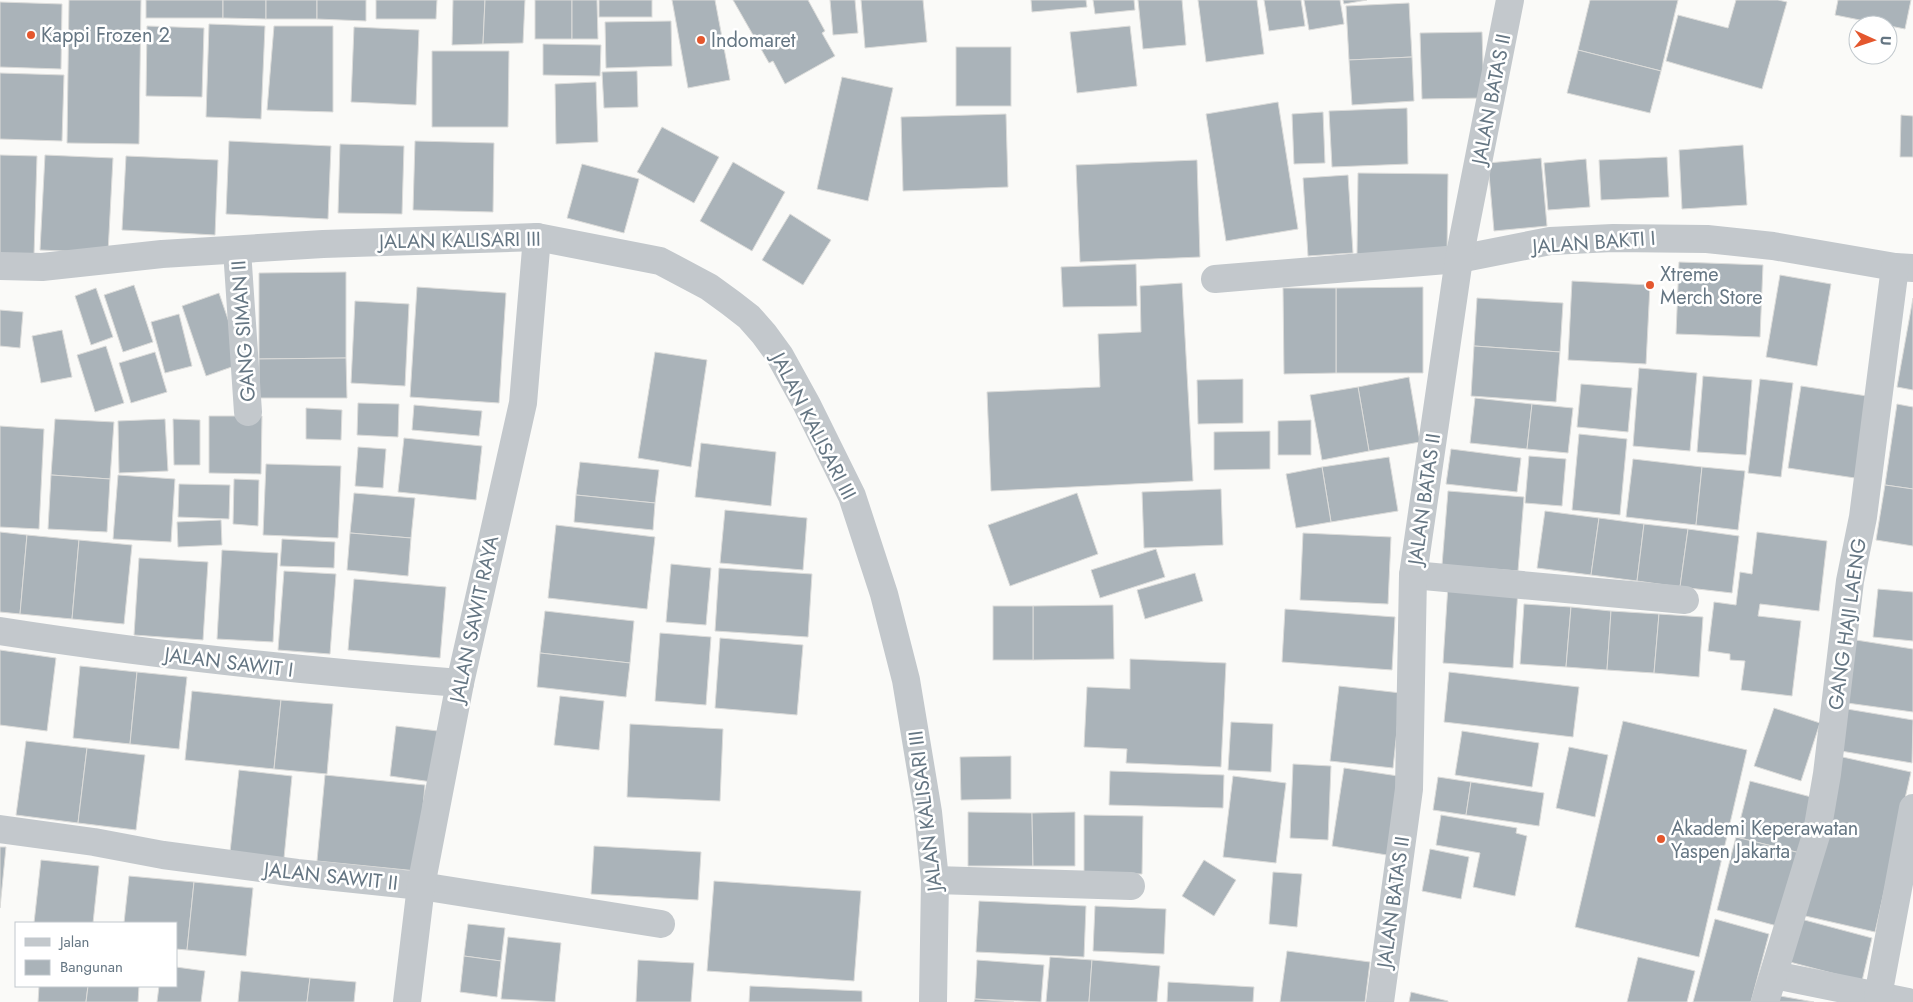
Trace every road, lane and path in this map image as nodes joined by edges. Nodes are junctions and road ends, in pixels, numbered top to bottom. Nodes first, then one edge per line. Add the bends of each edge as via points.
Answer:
1 (1510, 0) edge
2 (536, 237) junction
3 (237, 250) junction
4 (1459, 259) junction
5 (0, 266) edge
6 (1904, 268) edge
7 (1216, 279) dead end
8 (248, 412) dead end
9 (1413, 575) junction
10 (1684, 600) dead end
11 (0, 631) edge
12 (460, 683) junction
13 (1913, 808) edge
14 (0, 829) edge
15 (935, 880) junction
16 (421, 886) junction
17 (1132, 886) dead end
18 (661, 924) dead end
19 (1774, 975) junction
20 (1878, 996) junction
21 (407, 1002) edge
22 (933, 1002) edge
23 (1380, 1002) edge
24 (1765, 1002) edge
25 (1908, 1002) edge

1 - 4 street, JALAN BATAS II
2 - 3 street, JALAN KALISARI III
2 - 12 street, JALAN SAWIT RAYA via 523,403
2 - 15 street, JALAN KALISARI III via 660,260 709,287 749,317 780,356 852,496 870,546 906,680 920,752
3 - 5 street, JALAN KALISARI III via 162,254 42,268
3 - 8 street, GANG SIMAN II
4 - 6 street, JALAN BAKTI I via 1550,241 1672,238 1773,246
4 - 7 street, JALAN BAKTI I
4 - 9 street, JALAN BATAS II
6 - 19 street, GANG HAJI LAENG via 1850,582 1817,832
9 - 10 street
9 - 23 street, JALAN BATAS II via 1409,788
11 - 12 street, JALAN SAWIT I via 99,647 281,669
12 - 16 street, JALAN SAWIT RAYA
13 - 20 street
14 - 16 street, JALAN SAWIT II via 173,857
15 - 17 street
15 - 22 street, JALAN KALISARI III
16 - 18 street, JALAN SAWIT II
16 - 21 street, JALAN SAWIT RAYA
19 - 20 street
19 - 24 street, GANG HAJI LAENG
20 - 25 street

